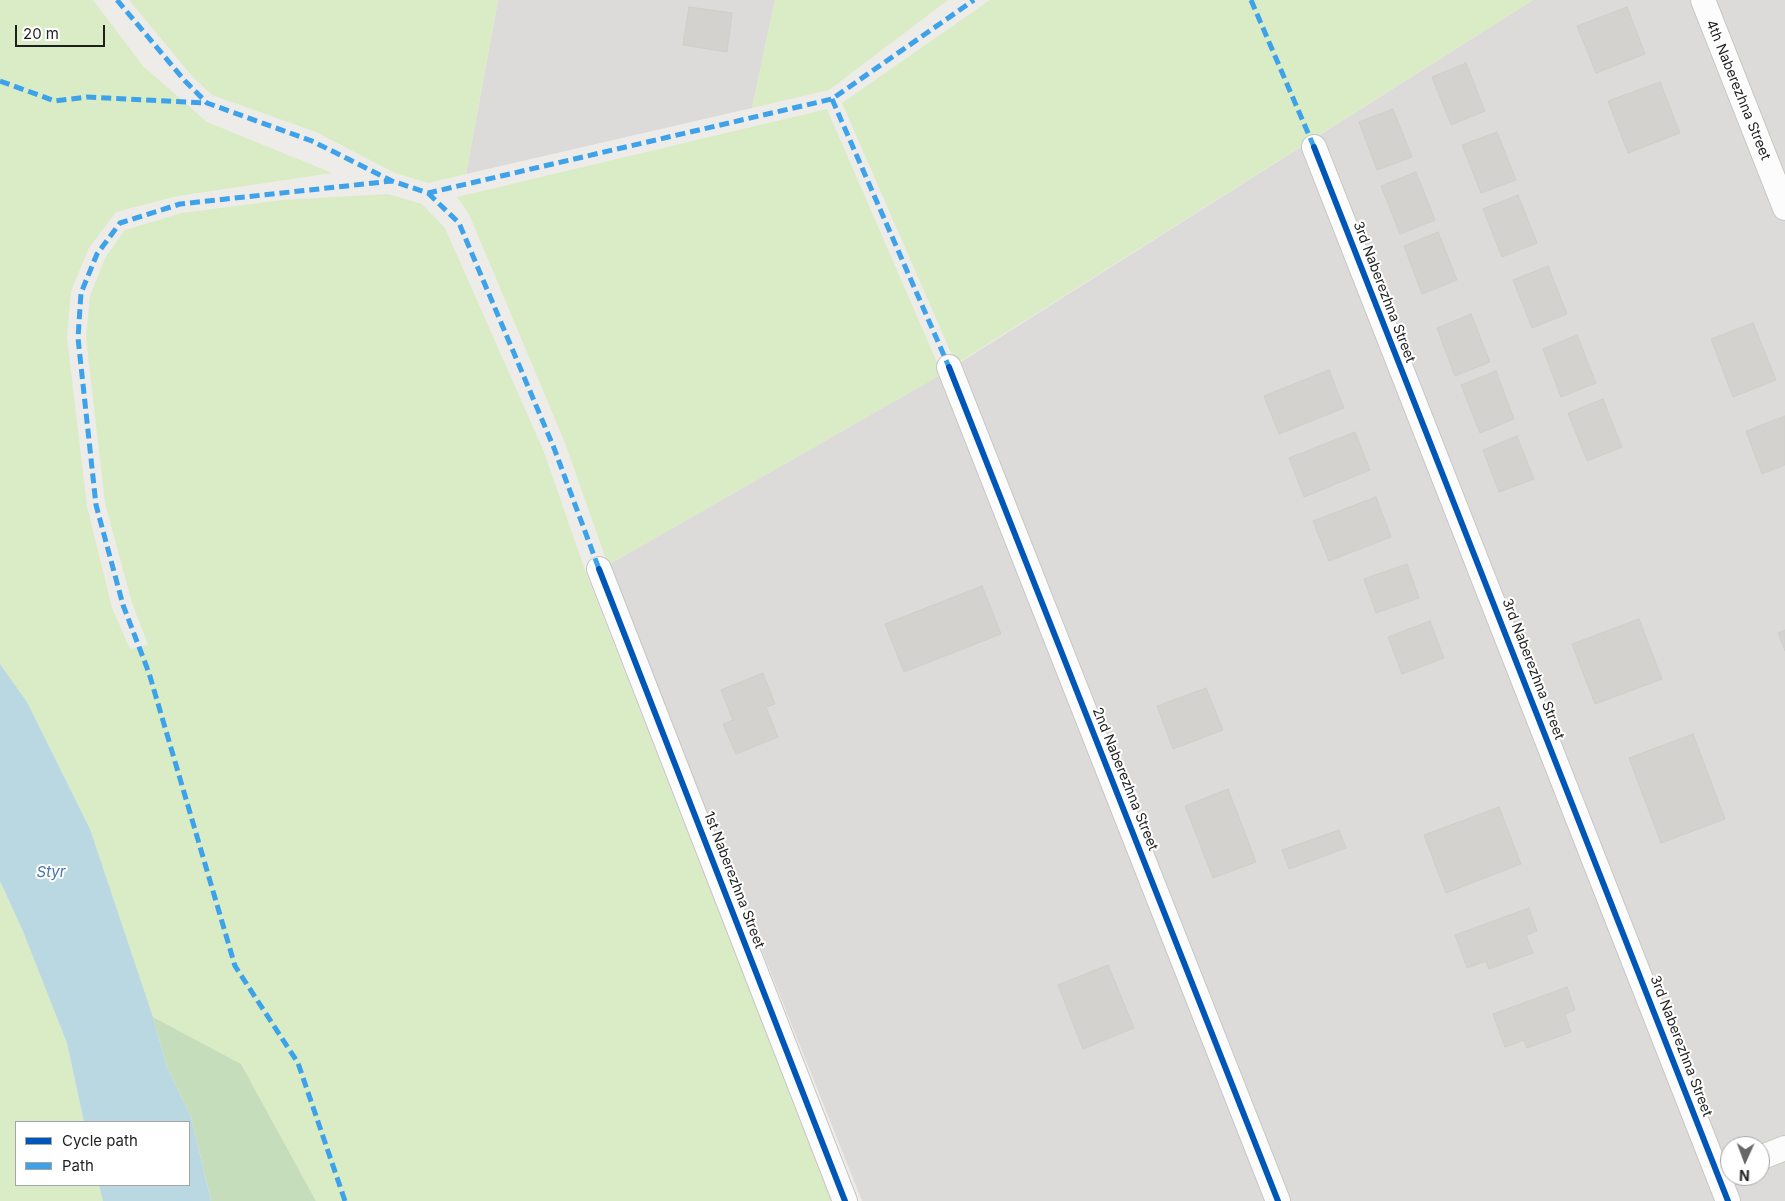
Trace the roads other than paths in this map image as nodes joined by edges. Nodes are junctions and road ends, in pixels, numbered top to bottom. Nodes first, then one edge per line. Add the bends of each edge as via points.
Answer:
1 (1702, 0) edge
2 (1314, 147) dead end
3 (1785, 208) edge
4 (949, 367) dead end
5 (599, 569) dead end
6 (1785, 1148) edge
7 (1770, 1154) edge
8 (1720, 1163) edge
9 (1726, 1186) edge
10 (845, 1201) edge
11 (1278, 1201) edge
12 (1728, 1201) edge

1 - 3 street, 4th Naberezhna Street
2 - 8 street, 3rd Naberezhna Street
4 - 11 street, 2nd Naberezhna Street
5 - 10 street, 1st Naberezhna Street
6 - 7 street
9 - 12 street, 3rd Naberezhna Street

